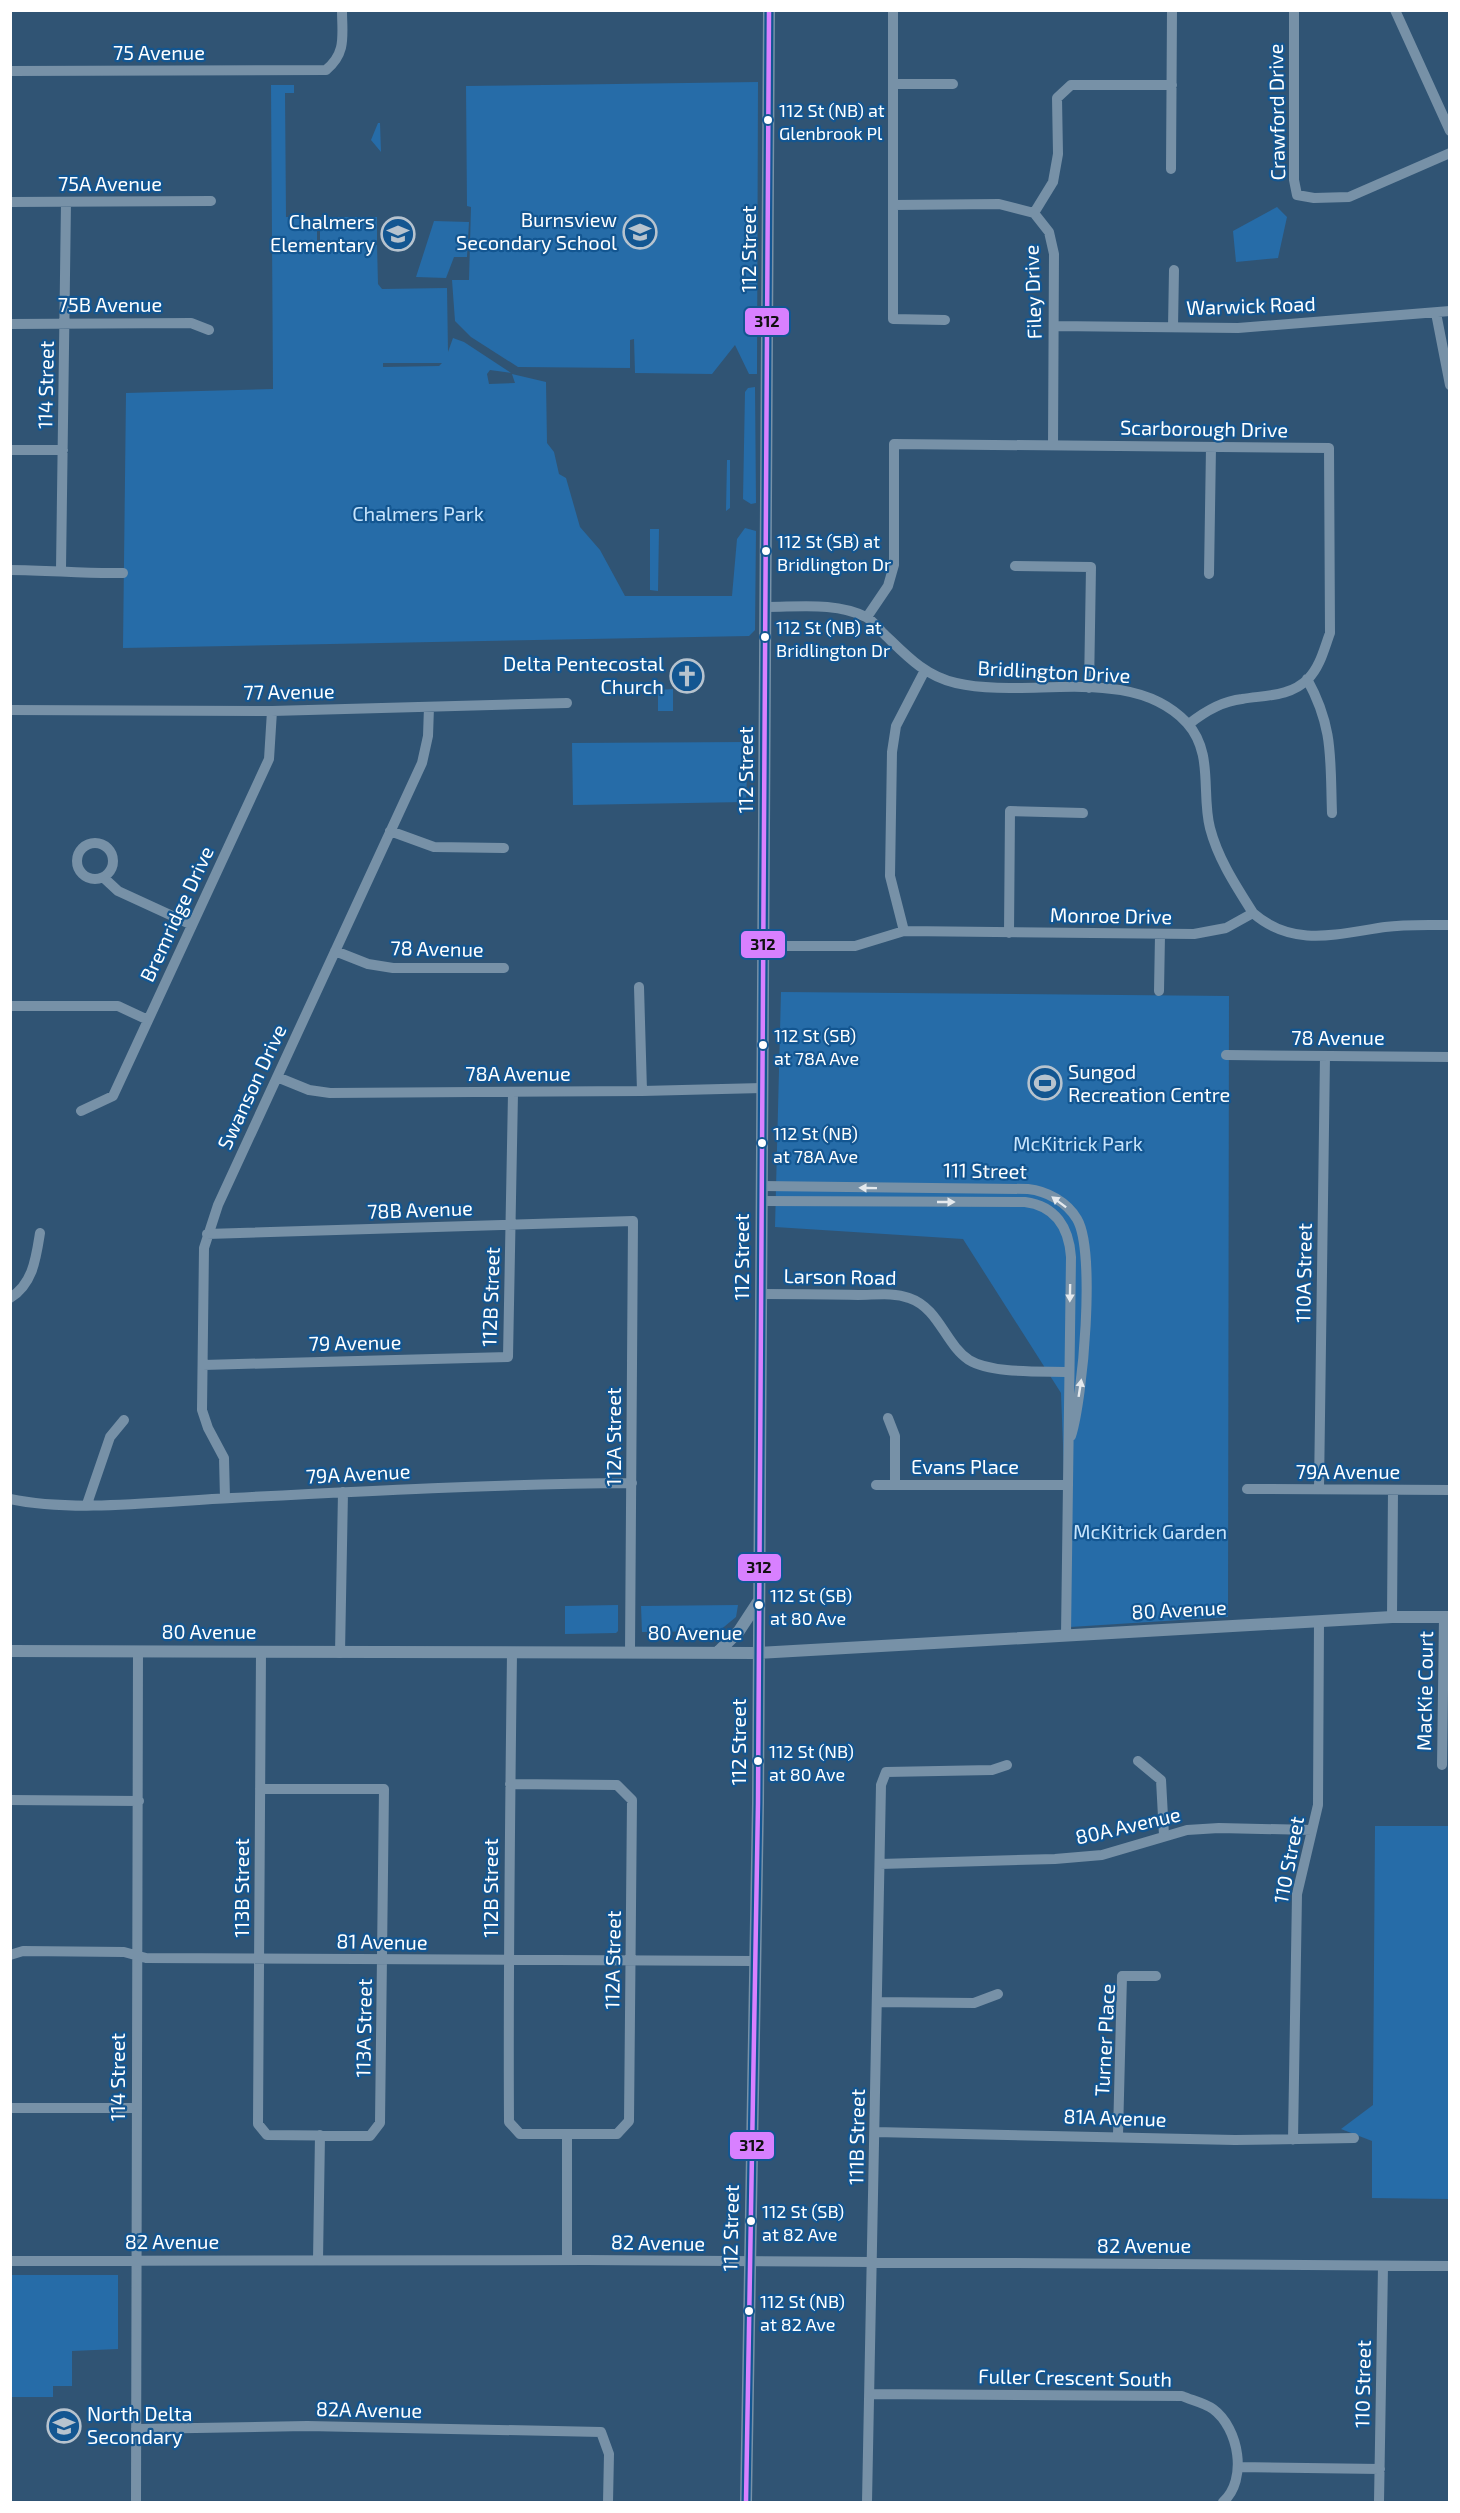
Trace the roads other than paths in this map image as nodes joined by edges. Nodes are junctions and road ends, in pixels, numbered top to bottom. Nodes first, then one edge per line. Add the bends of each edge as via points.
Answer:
1 (342, 10) edge
2 (769, 10) edge
3 (893, 10) edge
4 (1172, 10) edge
5 (1294, 10) edge
6 (1395, 10) edge
7 (10, 71) edge
8 (893, 84) junction
9 (953, 84) dead end
10 (1172, 85) junction
11 (1449, 131) edge
12 (1449, 153) edge
13 (1171, 169) dead end
14 (211, 201) dead end
15 (10, 202) edge
16 (66, 202) junction
17 (893, 205) junction
18 (1034, 213) junction
19 (1174, 270) dead end
20 (1449, 311) edge
21 (1436, 313) junction
22 (945, 320) dead end
23 (10, 324) edge
24 (65, 324) junction
25 (1054, 326) junction
26 (1173, 327) junction
27 (209, 330) dead end
28 (1449, 385) edge
29 (1053, 445) junction
30 (1211, 447) junction
31 (10, 450) edge
32 (63, 450) junction
33 (1015, 566) dead end
34 (62, 569) junction
35 (10, 570) edge
36 (123, 573) dead end
37 (1209, 574) dead end
38 (767, 607) junction
39 (867, 617) junction
40 (924, 672) junction
41 (1307, 679) junction
42 (1089, 688) junction
43 (567, 703) dead end
44 (429, 707) junction
45 (10, 710) edge
46 (272, 711) junction
47 (1189, 724) junction
48 (1083, 813) dead end
49 (1332, 813) dead end
50 (390, 831) junction
51 (504, 848) dead end
52 (104, 878) dead end
53 (1253, 913) junction
54 (192, 925) junction
55 (1449, 925) edge
56 (904, 931) junction
57 (1009, 933) junction
58 (1160, 935) junction
59 (763, 946) junction
60 (335, 951) junction
61 (504, 968) dead end
62 (639, 987) dead end
63 (1159, 991) dead end
64 (10, 1006) edge
65 (148, 1020) junction
66 (1226, 1056) dead end
67 (1325, 1056) junction
68 (1449, 1057) edge
69 (277, 1077) junction
70 (762, 1088) junction
71 (642, 1091) junction
72 (513, 1093) junction
73 (81, 1111) dead end
74 (762, 1186) junction
75 (761, 1201) junction
76 (633, 1221) joint
77 (511, 1226) junction
78 (40, 1233) dead end
79 (207, 1234) junction
80 (761, 1294) junction
81 (10, 1298) edge
82 (508, 1357) joint
83 (203, 1365) junction
84 (1069, 1372) junction
85 (888, 1418) dead end
86 (124, 1420) dead end
87 (1068, 1445) junction
88 (632, 1483) junction
89 (876, 1485) dead end
90 (895, 1485) junction
91 (1068, 1485) junction
92 (1247, 1489) dead end
93 (1319, 1490) junction
94 (1393, 1490) junction
95 (1449, 1490) edge
96 (343, 1492) junction
97 (225, 1498) junction
98 (10, 1499) edge
99 (87, 1504) junction
100 (759, 1601) junction
101 (1392, 1617) junction
102 (1447, 1617) edge
103 (1319, 1622) junction
104 (1066, 1635) junction
105 (10, 1651) edge
106 (138, 1652) junction
107 (261, 1652) junction
108 (630, 1652) junction
109 (340, 1653) junction
110 (512, 1653) junction
111 (717, 1653) junction
112 (759, 1653) junction
113 (1138, 1761) dead end
114 (1442, 1765) dead end
115 (1007, 1766) dead end
116 (510, 1784) junction
117 (260, 1789) junction
118 (10, 1800) edge
119 (139, 1801) junction
120 (1312, 1830) junction
121 (1164, 1835) junction
122 (880, 1864) junction
123 (10, 1955) edge
124 (136, 1956) junction
125 (259, 1959) junction
126 (383, 1960) junction
127 (508, 1961) junction
128 (632, 1961) junction
129 (754, 1961) junction
130 (1156, 1976) dead end
131 (998, 1994) dead end
132 (877, 2002) junction
133 (10, 2108) edge
134 (135, 2108) junction
135 (875, 2132) junction
136 (567, 2134) junction
137 (320, 2135) junction
138 (1118, 2135) junction
139 (1354, 2138) dead end
140 (1293, 2140) junction
141 (318, 2260) junction
142 (567, 2260) junction
143 (10, 2261) edge
144 (136, 2261) junction
145 (750, 2262) junction
146 (874, 2263) junction
147 (1383, 2266) junction
148 (1449, 2266) edge
149 (869, 2394) junction
150 (136, 2429) junction
151 (1238, 2467) junction
152 (1380, 2469) junction
153 (136, 2502) edge
154 (608, 2502) edge
155 (746, 2502) edge
156 (867, 2502) edge
157 (1223, 2502) edge
158 (1379, 2502) edge

1 - 7 street, 75 Avenue via 342,46 337,61 326,70
2 - 38 street, 112 Street
3 - 8 street
4 - 10 street
5 - 12 street, Crawford Drive via 1297,195 1349,197
6 - 11 street
8 - 9 street
8 - 17 street
10 - 13 street
10 - 18 street via 1071,85 1057,98 1058,154 1053,182
14 - 16 street, 75A Avenue
15 - 16 street, 75A Avenue
16 - 24 street, 114 Street
17 - 18 street via 999,204
17 - 22 street via 893,320
18 - 25 street, Filey Drive via 1048,232 1054,255
19 - 26 street
20 - 21 street, Warwick Road
21 - 26 street, Warwick Road via 1238,328
21 - 28 street
23 - 24 street, 75B Avenue
24 - 27 street, 75B Avenue via 191,323
24 - 32 street, 114 Street
25 - 26 street, Warwick Road
25 - 29 street, Filey Drive
29 - 30 street, Scarborough Drive
29 - 39 street, Scarborough Drive via 894,444 894,565 888,586
30 - 37 street
30 - 41 street, Scarborough Drive via 1329,448 1330,633 1320,661
31 - 32 street
32 - 34 street, 114 Street
33 - 42 street via 1091,567
34 - 35 street
34 - 36 street via 77,574
38 - 39 street, Bridlington Drive via 836,608
38 - 59 street, 112 Street
39 - 40 street, Bridlington Drive
40 - 42 street, Bridlington Drive via 954,683 985,688
40 - 56 street via 896,726 892,752 890,876
41 - 47 street, Scarborough Drive via 1271,697 1219,705
41 - 49 street via 1322,706 1329,731
42 - 47 street, Bridlington Drive via 1147,695
43 - 44 street, 77 Avenue
44 - 46 street, 77 Avenue
44 - 50 street, Swanson Drive via 422,763
45 - 46 street, 77 Avenue
46 - 54 street, Bremridge Drive via 269,759
47 - 53 street via 1205,764 1209,827 1220,858
48 - 57 street via 1010,811
50 - 51 street via 434,847
50 - 60 street, Swanson Drive
52 - 54 street via 118,891
53 - 55 street via 1277,931 1292,935
53 - 58 street, Monroe Drive via 1213,932
54 - 65 street, Bremridge Drive
56 - 57 street, Monroe Drive
56 - 59 street, Monroe Drive via 855,946
57 - 58 street, Monroe Drive
58 - 63 street
59 - 70 street, 112 Street
60 - 61 street, 78 Avenue via 368,964 393,968
60 - 69 street, Swanson Drive
62 - 71 street
64 - 65 street via 118,1006
65 - 73 street, Bremridge Drive via 113,1096
66 - 67 street, 78 Avenue
67 - 68 street, 78 Avenue
67 - 93 street, 110A Street
69 - 72 street, 78A Avenue via 309,1090 330,1093
69 - 79 street, Swanson Drive
70 - 71 street, 78A Avenue
70 - 74 street, 112 Street
71 - 72 street, 78A Avenue
72 - 77 street, 112B Street
74 - 75 street, 112 Street
87 -> 74 street, 111 Street via 1085,1360 1085,1248 1077,1218 1057,1200 1028,1189
75 - 80 street, 112 Street
75 -> 84 street, 111 Street via 1025,1202 1047,1209 1062,1223 1070,1246
76 - 77 street, 78B Avenue
76 - 88 street, 112A Street
77 - 79 street, 78B Avenue
77 - 82 street, 112B Street
78 - 81 street via 36,1260 23,1290
79 - 83 street, Swanson Drive
80 - 84 street, Larson Road via 910,1298 928,1310 970,1360 992,1367
80 - 100 street, 112 Street
82 - 83 street, 79 Avenue
83 - 97 street, Swanson Drive via 202,1410 224,1458
84 - 87 street, 111 Street
85 - 90 street, Evans Place via 895,1436
86 - 99 street via 110,1437
87 - 91 street, 111 Street
88 - 96 street, 79A Avenue
88 - 108 street, 112A Street
89 - 90 street
90 - 91 street, Evans Place
91 - 104 street, 111 Street
92 - 93 street, 79A Avenue
93 - 94 street, 79A Avenue
94 - 95 street, 79A Avenue
94 - 101 street
96 - 97 street, 79A Avenue
96 - 109 street
97 - 99 street, 79A Avenue
98 - 99 street, 79A Avenue
100 - 111 street via 739,1631
100 - 112 street, 112 Street
101 - 102 street, 80 Avenue
101 - 103 street, 80 Avenue
102 - 114 street, MacKie Court
103 - 104 street, 80 Avenue
103 - 120 street, 110 Street via 1318,1805
104 - 112 street, 80 Avenue
105 - 106 street, 80 Avenue
106 - 107 street, 80 Avenue
106 - 119 street, 114 Street
107 - 109 street, 80 Avenue
107 - 117 street, 113B Street
108 - 110 street, 80 Avenue
108 - 111 street, 80 Avenue
109 - 110 street, 80 Avenue
110 - 116 street, 112B Street
111 - 112 street, 80 Avenue
112 - 129 street, 112 Street
113 - 121 street via 1161,1780
115 - 122 street, 111B Street via 992,1770 886,1772 881,1785
116 - 127 street, 112B Street
116 - 128 street, 112A Street via 617,1785 632,1800
117 - 125 street, 113B Street
117 - 126 street, 113A Street via 384,1789
118 - 119 street
119 - 124 street, 114 Street
120 - 121 street, 80A Avenue via 1219,1828
120 - 140 street, 110 Street via 1298,1894
121 - 122 street, 80A Avenue via 1102,1855
122 - 132 street, 111B Street
123 - 124 street, 81 Avenue via 23,1951 123,1952
124 - 125 street, 81 Avenue
124 - 134 street, 114 Street
125 - 126 street, 81 Avenue
125 - 137 street, 113B Street via 258,2124 267,2135
126 - 127 street, 81 Avenue
126 - 137 street, 113A Street via 380,2123 370,2136
127 - 128 street, 81 Avenue
127 - 136 street, 112B Street via 508,2122 520,2134
128 - 129 street, 81 Avenue
128 - 136 street, 112A Street via 629,2121 617,2134
129 - 145 street, 112 Street
130 - 138 street, Turner Place via 1122,1976
131 - 132 street via 974,2003
132 - 135 street, 111B Street
133 - 134 street
134 - 144 street, 114 Street
135 - 138 street, 81A Avenue
135 - 146 street, 111B Street
136 - 142 street
137 - 141 street
138 - 140 street, 81A Avenue
139 - 140 street, 81A Avenue
141 - 142 street, 82 Avenue
141 - 144 street, 82 Avenue
142 - 145 street, 82 Avenue
143 - 144 street, 82 Avenue
144 - 150 street, 114 Street
145 - 146 street, 82 Avenue
145 - 155 street, 112 Street
146 - 147 street, 82 Avenue
146 - 149 street, 111B Street
147 - 148 street, 82 Avenue
147 - 152 street, 110 Street
149 - 151 street, Fuller Crescent South via 1182,2397 1213,2409 1233,2435
149 - 156 street, 111B Street
150 - 153 street, 114 Street
150 - 154 street, 82A Avenue via 307,2427 601,2432 609,2454
151 - 152 street
151 - 157 street via 1229,2497
152 - 158 street, 110 Street

